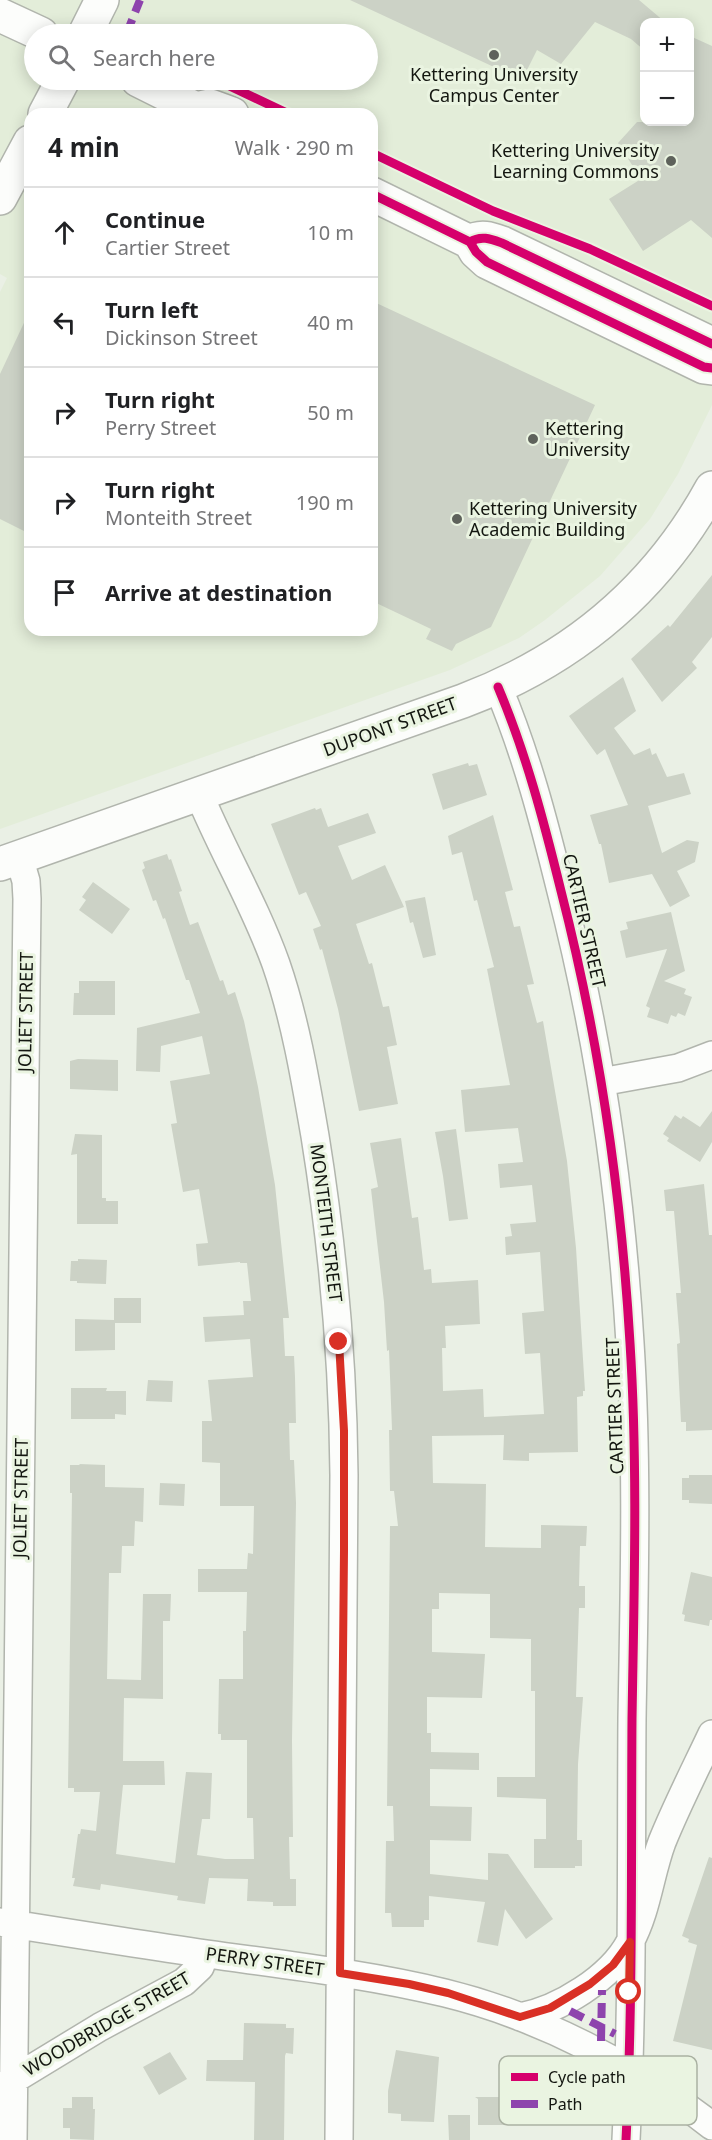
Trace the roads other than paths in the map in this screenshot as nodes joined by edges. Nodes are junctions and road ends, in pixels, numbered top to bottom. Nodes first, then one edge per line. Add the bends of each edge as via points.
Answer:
1 (102, 0) edge
2 (0, 15) edge
3 (90, 24) edge
4 (24, 26) edge
5 (58, 90) edge
6 (157, 90) edge
7 (48, 108) edge
8 (192, 108) edge
9 (24, 153) edge
10 (378, 197) edge
11 (0, 198) edge
12 (470, 242) junction
13 (712, 344) edge
14 (712, 368) edge
15 (712, 488) edge
16 (498, 687) junction
17 (200, 794) junction
18 (10, 860) edge
19 (712, 1055) edge
20 (601, 1082) junction
21 (712, 1734) edge
22 (8, 1923) edge
23 (630, 1942) junction
24 (205, 1954) junction
25 (340, 1973) junction
26 (520, 2017) junction
27 (603, 2056) edge
28 (628, 2056) edge
29 (7, 2083) edge
30 (697, 2114) edge
31 (626, 2125) edge
32 (712, 2126) edge
33 (13, 2140) edge
34 (339, 2140) edge
35 (626, 2140) edge

1 - 3 street
2 - 4 street
5 - 7 street
6 - 8 street
9 - 11 street
10 - 12 street
12 - 13 street via 483,238 502,243
12 - 14 street via 487,262
15 - 16 street, DUPONT STREET via 667,558 625,602 569,648
16 - 17 street, DUPONT STREET
16 - 20 street, CARTIER STREET via 524,757 551,850
17 - 18 street, DUPONT STREET
17 - 25 street, MONTEITH STREET via 246,891 278,972 304,1073 326,1209 344,1431
18 - 22 street, JOLIET STREET via 26,881 27,899
19 - 20 street via 678,1068
20 - 23 street, CARTIER STREET via 624,1257 634,1425
21 - 23 street via 661,1845
22 - 24 street, PERRY STREET
22 - 29 street, JOLIET STREET
23 - 26 street via 613,1965 590,1984 550,2008
23 - 28 street, CARTIER STREET
24 - 25 street, PERRY STREET
24 - 29 street, WOODBRIDGE STREET via 200,1968 184,1982
25 - 26 street, PERRY STREET via 448,1993
25 - 34 street, MONTEITH STREET
26 - 27 street, PERRY STREET
29 - 33 street, JOLIET STREET
30 - 32 street, PERRY STREET
31 - 35 street, CARTIER STREET

